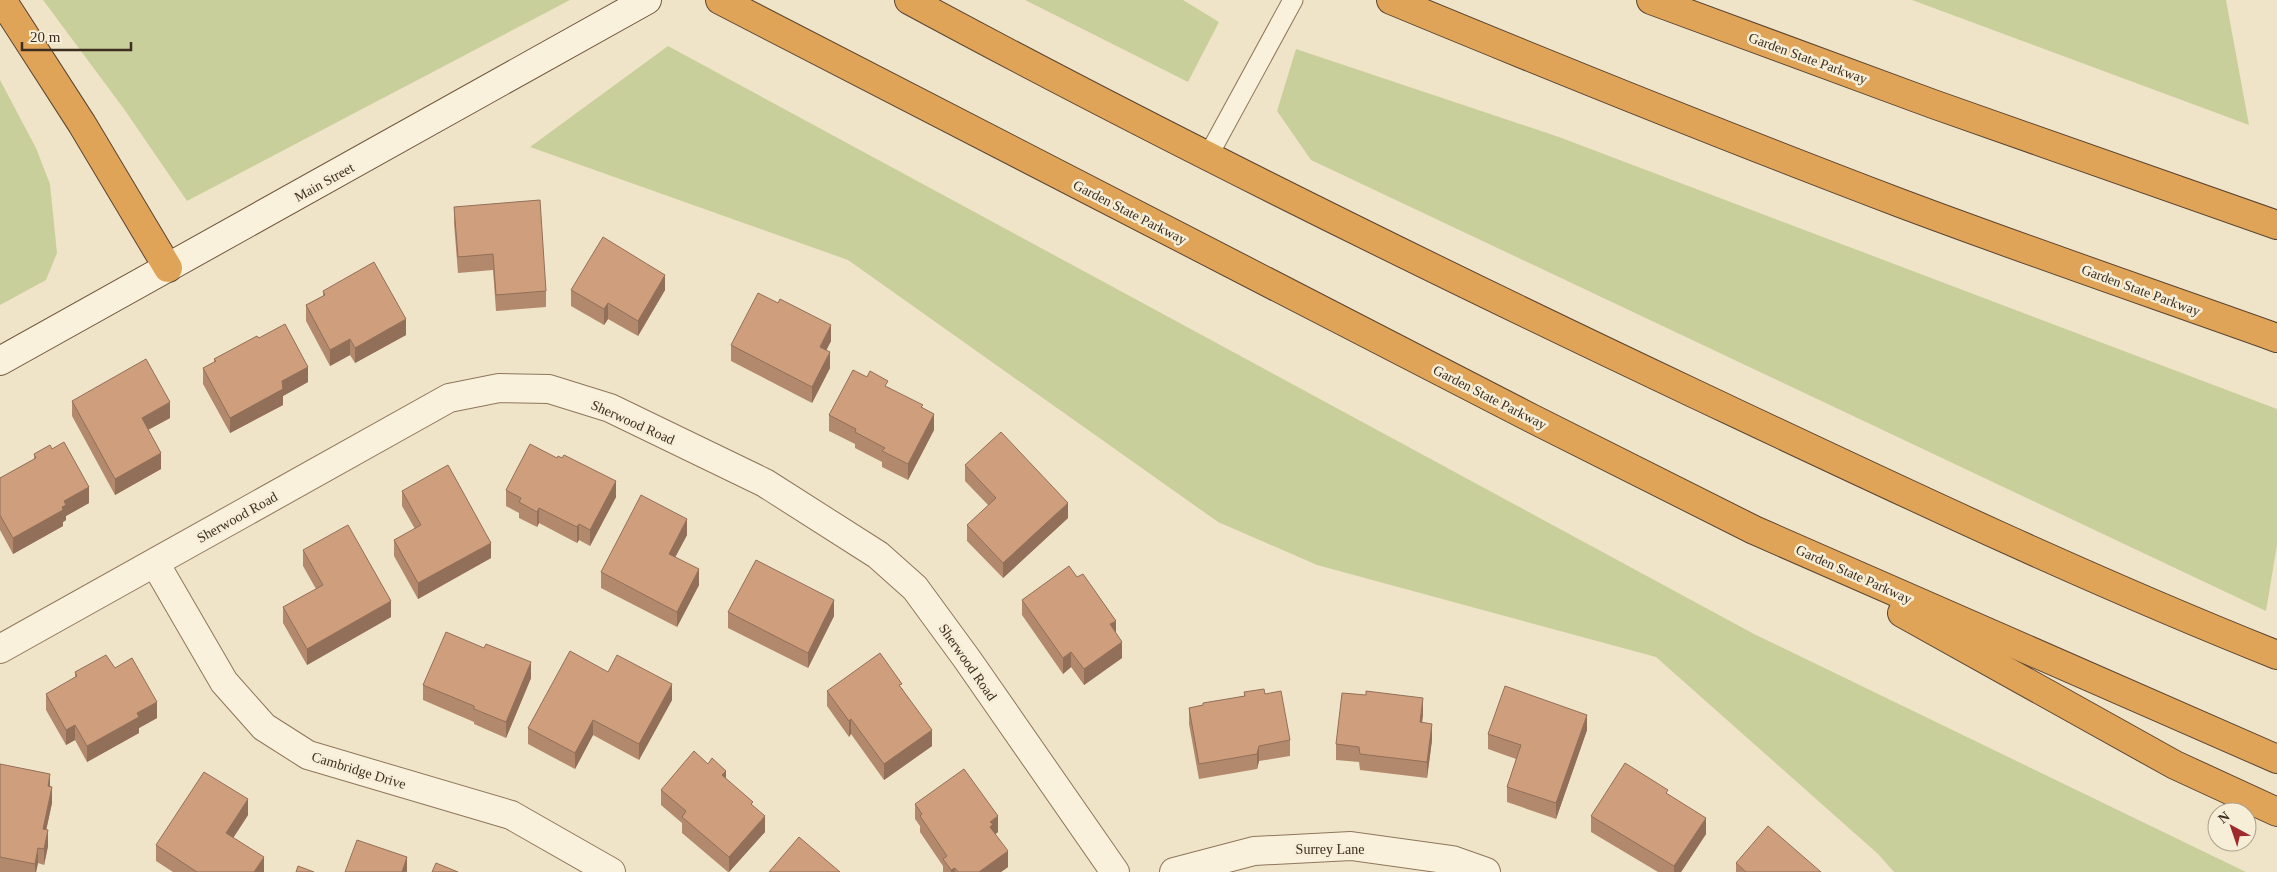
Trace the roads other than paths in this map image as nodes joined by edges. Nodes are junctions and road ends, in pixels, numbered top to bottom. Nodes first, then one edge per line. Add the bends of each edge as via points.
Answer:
1 (2, 0) edge
2 (647, 0) edge
3 (720, 0) edge
4 (909, 0) edge
5 (1293, 0) edge
6 (1391, 0) edge
7 (1651, 0) edge
8 (1208, 156) junction
9 (2277, 225) edge
10 (168, 268) junction
11 (2277, 338) edge
12 (0, 361) edge
13 (1754, 530) junction
14 (155, 563) junction
15 (0, 649) edge
16 (2277, 656) edge
17 (2277, 760) edge
18 (2277, 812) edge
19 (611, 872) edge
20 (1114, 872) edge
21 (1174, 872) edge
22 (1486, 872) edge

1 - 10 highway via 82,124
2 - 10 street, Main Street
3 - 13 highway, Garden State Parkway
4 - 8 highway
5 - 8 lane
6 - 11 highway, Garden State Parkway via 1780,157
7 - 9 highway, Garden State Parkway
8 - 16 highway via 1621,359 1890,486 2174,614
10 - 12 street, Main Street
13 - 17 highway, Garden State Parkway
13 - 18 highway via 2175,764
14 - 15 street, Sherwood Road
14 - 19 street, Cambridge Drive via 224,682 264,726 308,755 511,815
14 - 20 street, Sherwood Road via 449,398 499,388 549,389 610,408 764,484 885,560 915,588 956,643
21 - 22 street, Surrey Lane via 1254,851 1351,846 1452,860

